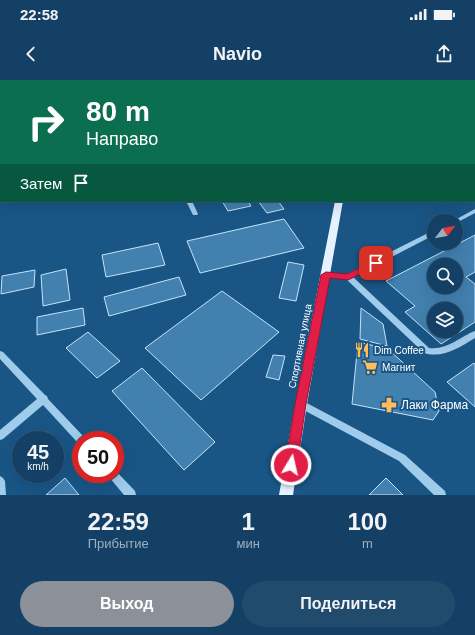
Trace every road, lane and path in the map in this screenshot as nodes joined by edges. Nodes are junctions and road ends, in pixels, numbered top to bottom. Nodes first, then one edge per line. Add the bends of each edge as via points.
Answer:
1 (189, 202) edge
2 (339, 202) edge
3 (475, 211) edge
4 (195, 214) dead end
5 (463, 217) edge
6 (427, 236) edge
7 (326, 275) junction
8 (348, 277) junction
9 (475, 334) edge
10 (0, 354) edge
11 (44, 399) junction
12 (300, 404) junction
13 (73, 431) edge
14 (0, 436) edge
15 (0, 481) edge
16 (120, 483) edge
17 (1, 495) edge
18 (131, 495) edge
19 (286, 495) edge
20 (441, 495) edge

1 - 4 street
2 - 7 main road, Спортивная улица
3 - 5 street
6 - 8 street
7 - 8 street
7 - 12 main road, Спортивная улица
8 - 9 street via 426,351 445,352
10 - 11 street
11 - 13 street
11 - 14 street
12 - 19 main road, Спортивная улица
12 - 20 street via 402,458
15 - 17 street
16 - 18 street

